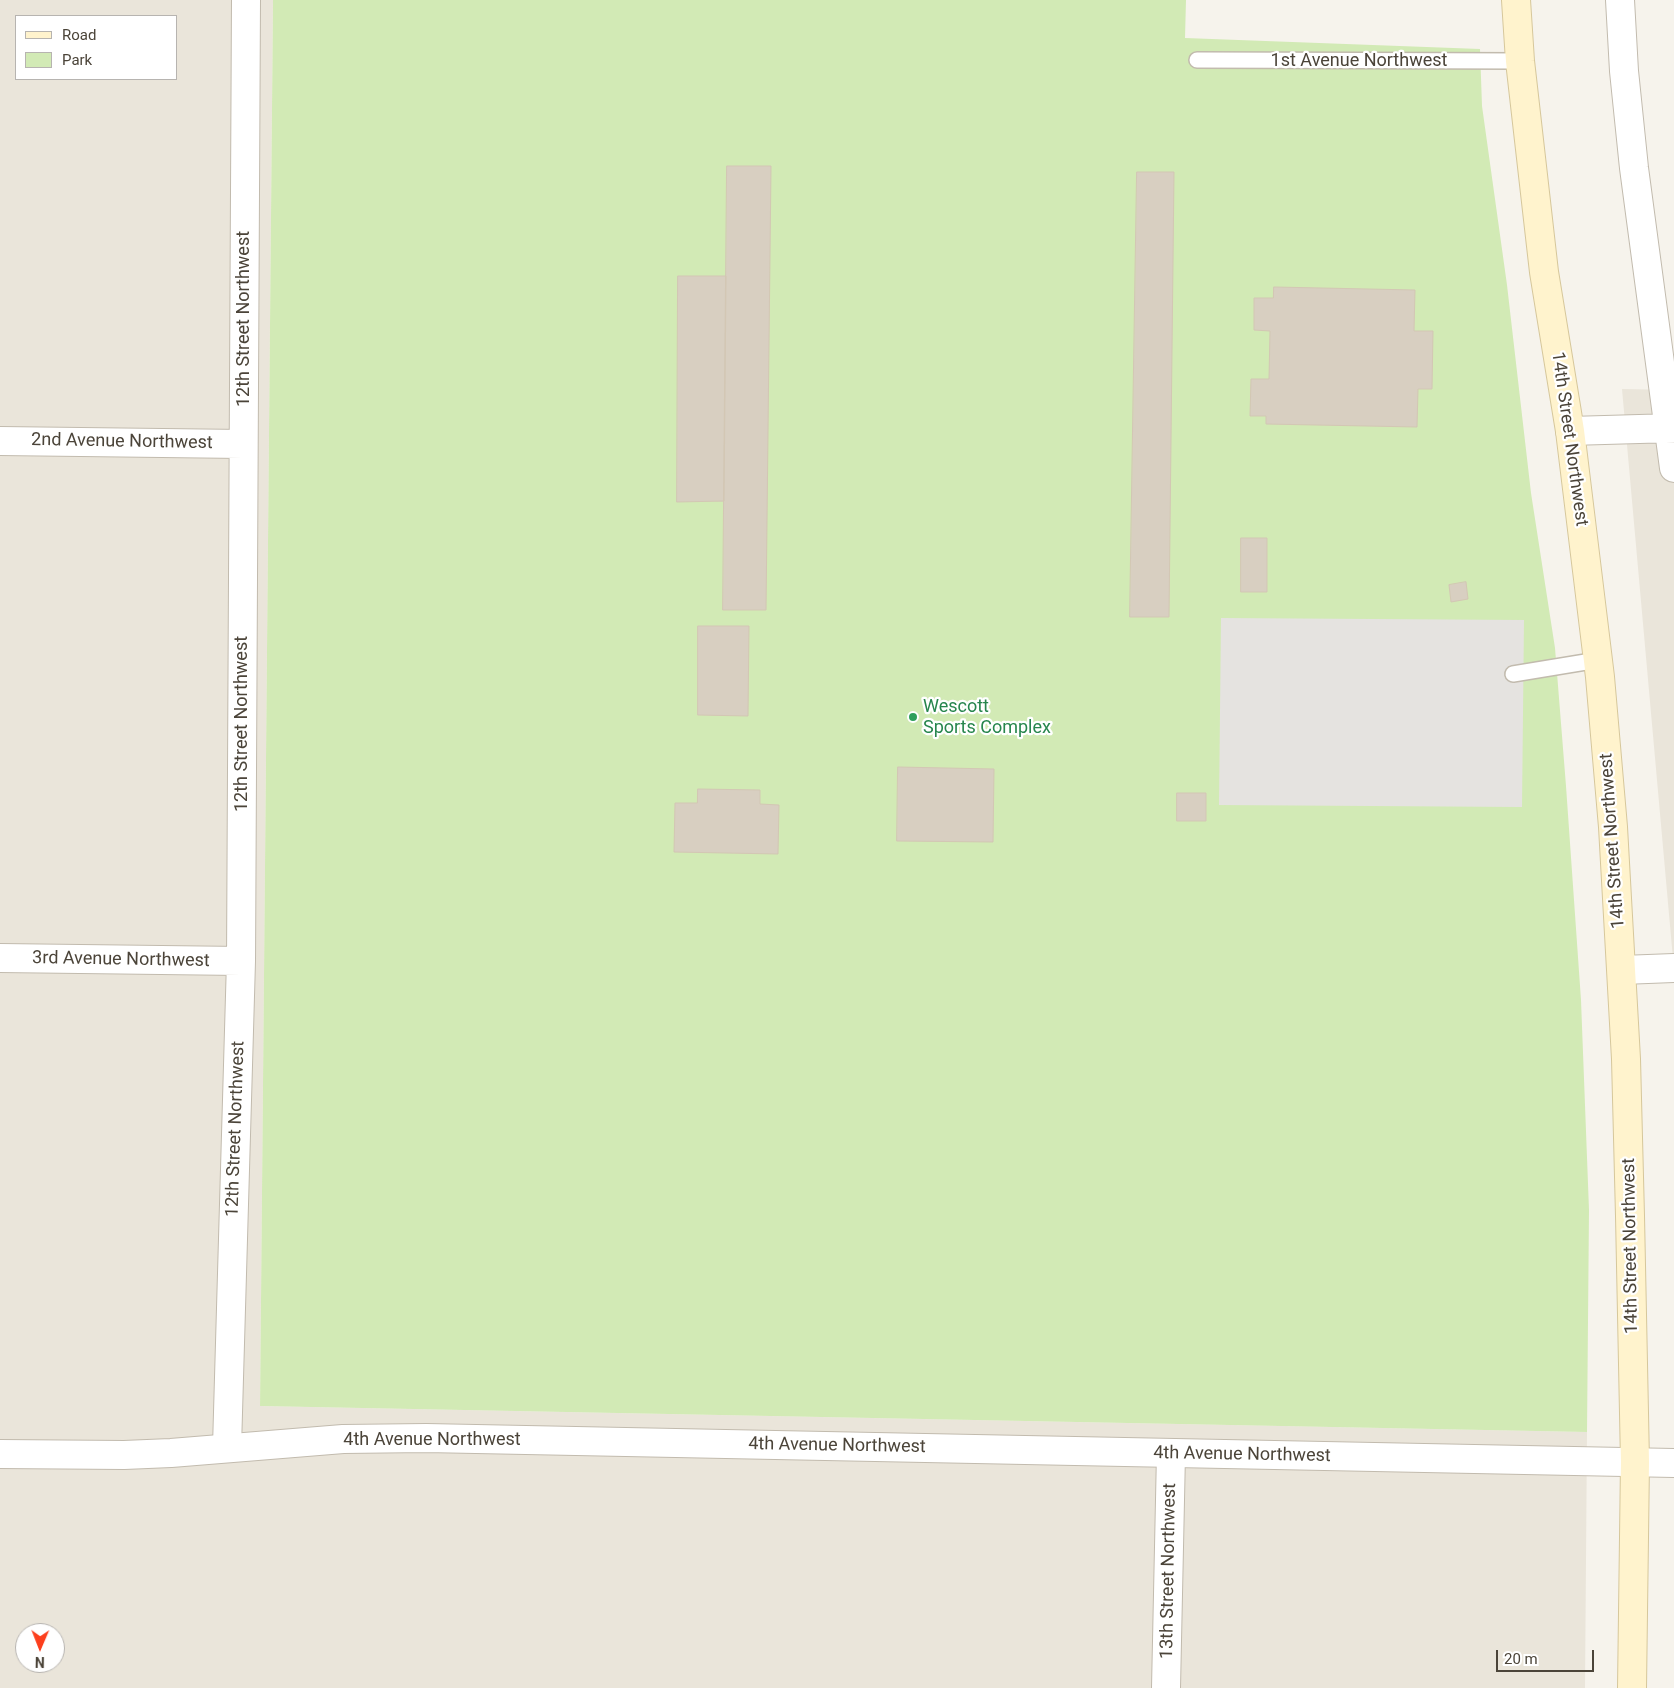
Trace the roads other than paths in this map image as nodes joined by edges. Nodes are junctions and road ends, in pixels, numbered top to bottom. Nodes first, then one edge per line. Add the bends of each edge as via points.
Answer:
1 (246, 0) edge
2 (1516, 0) edge
3 (1620, 0) edge
4 (1197, 60) dead end
5 (1520, 61) junction
6 (1671, 428) edge
7 (1570, 431) junction
8 (0, 441) edge
9 (243, 444) junction
10 (1674, 468) edge
11 (1598, 660) junction
12 (1513, 674) dead end
13 (0, 958) edge
14 (241, 961) junction
15 (1674, 968) edge
16 (1622, 970) junction
17 (227, 1447) junction
18 (1171, 1453) junction
19 (0, 1454) edge
20 (1635, 1462) junction
21 (1674, 1463) edge
22 (1166, 1688) edge
23 (1632, 1688) edge

1 - 9 street, 12th Street Northwest
2 - 5 main road, 14th Street Northwest
3 - 6 street via 1634,168
4 - 5 lane, 1st Avenue Northwest
5 - 7 main road, 14th Street Northwest via 1544,272
6 - 7 street
6 - 10 street
7 - 11 main road, 14th Street Northwest
8 - 9 street, 2nd Avenue Northwest
9 - 14 street, 12th Street Northwest
11 - 12 lane
11 - 16 main road, 14th Street Northwest
13 - 14 street, 3rd Avenue Northwest
14 - 17 street, 12th Street Northwest
15 - 16 street
16 - 20 main road, 14th Street Northwest
17 - 18 street, 4th Avenue Northwest via 343,1439 426,1438
17 - 19 street, 4th Avenue Northwest via 171,1454
18 - 20 street, 4th Avenue Northwest
18 - 22 street, 13th Street Northwest
20 - 21 street, 4th Avenue Northwest
20 - 23 main road, 14th Street Northwest

